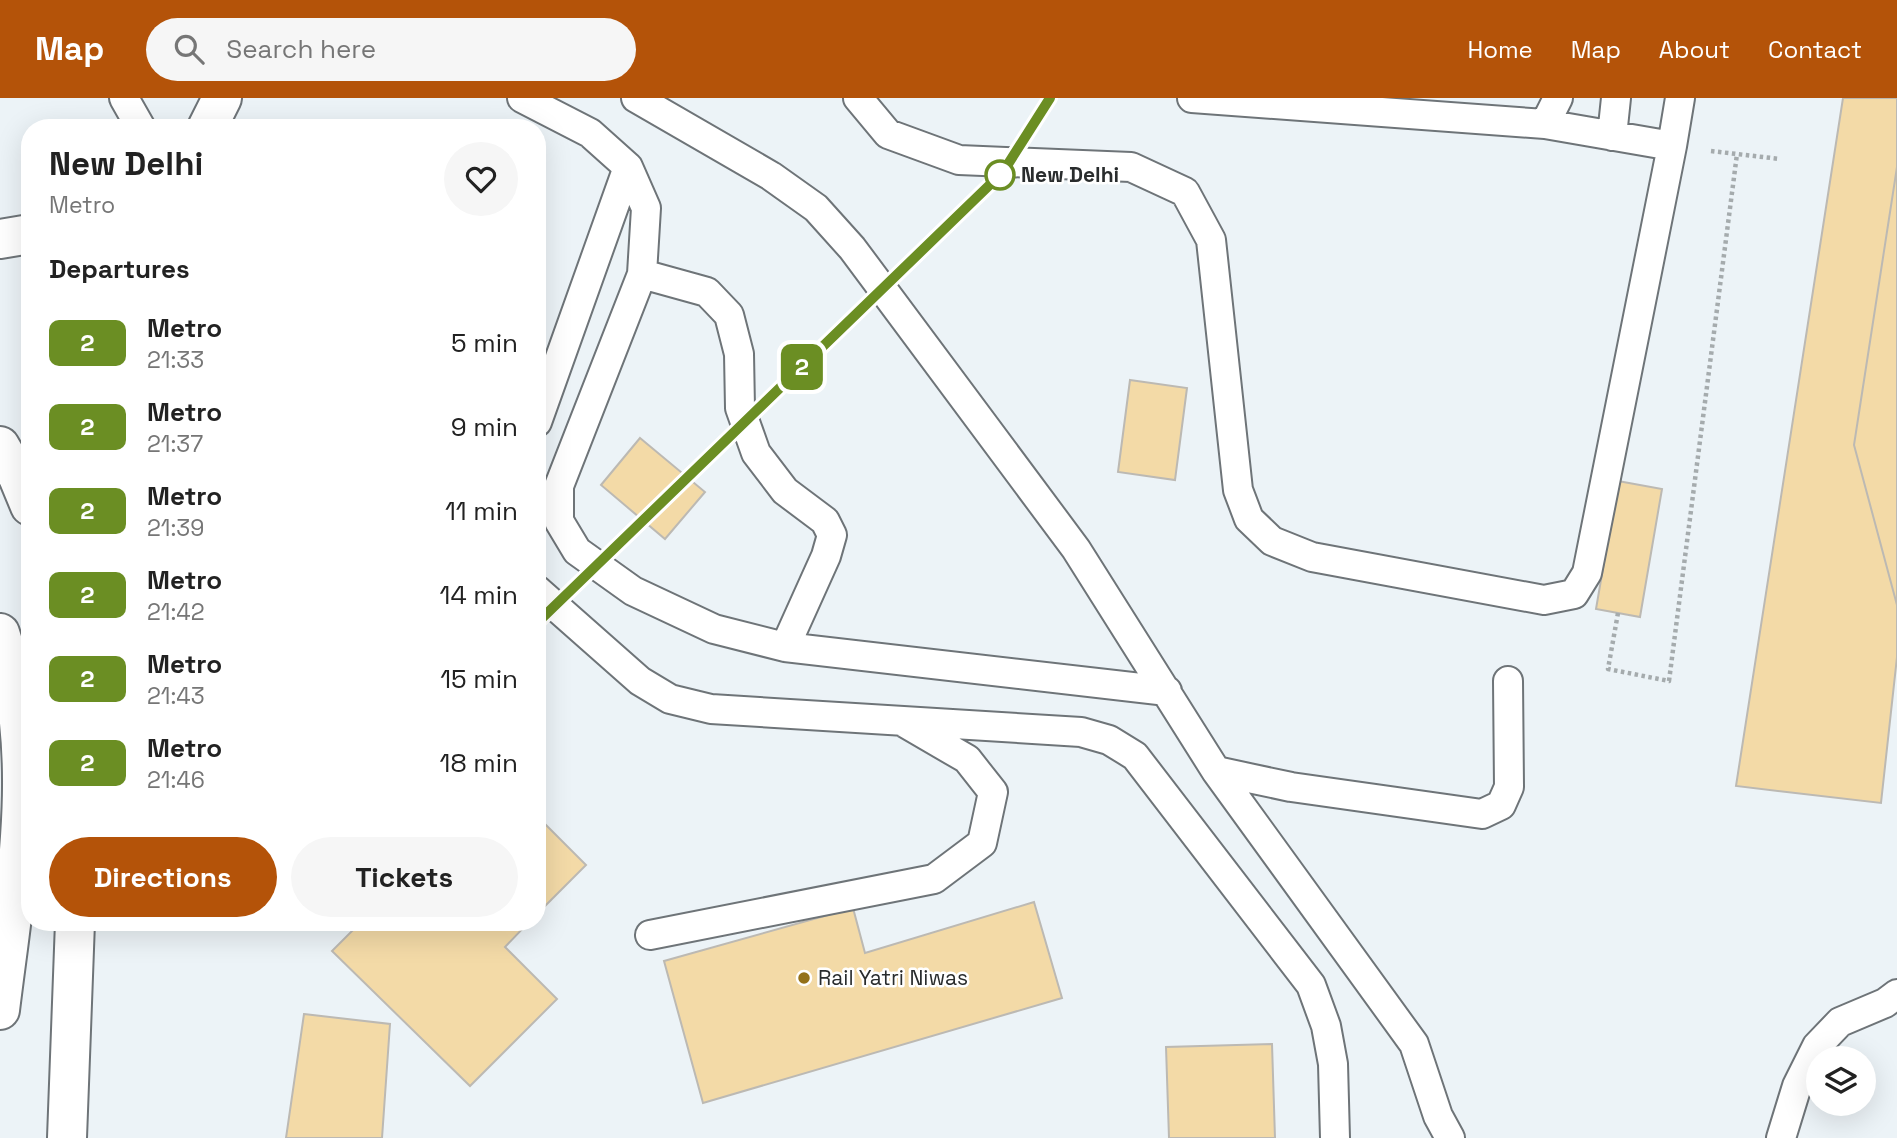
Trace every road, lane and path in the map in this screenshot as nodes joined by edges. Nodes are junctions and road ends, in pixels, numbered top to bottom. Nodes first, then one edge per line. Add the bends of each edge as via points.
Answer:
1 (124, 98) edge
2 (222, 98) edge
3 (522, 98) edge
4 (636, 98) edge
5 (858, 98) edge
6 (1192, 98) edge
7 (1558, 98) edge
8 (1616, 98) edge
9 (1680, 98) edge
10 (136, 119) edge
11 (212, 119) edge
12 (1545, 124) junction
13 (1612, 136) junction
14 (1672, 146) junction
15 (1737, 154) junction
16 (1780, 159) dead end
17 (628, 167) junction
18 (21, 236) edge
19 (0, 239) edge
20 (642, 274) junction
21 (546, 397) edge
22 (0, 446) edge
23 (21, 484) edge
24 (546, 598) edge
25 (1618, 613) dead end
26 (0, 633) edge
27 (785, 647) junction
28 (1508, 681) dead end
29 (1167, 691) junction
30 (900, 720) junction
31 (1216, 771) junction
32 (75, 931) edge
33 (650, 935) dead end
34 (1897, 994) edge
35 (0, 1010) edge
36 (67, 1138) edge
37 (1335, 1138) edge
38 (1450, 1138) edge
39 (1781, 1138) edge

1 - 10 lane
2 - 11 main road
3 - 17 lane via 590,133
4 - 29 lane via 771,176 816,208 852,248 1076,549
5 - 14 lane via 888,134 959,160 1131,167 1185,191 1211,240 1238,490 1249,520 1272,541 1312,557 1544,600 1574,594 1587,573
6 - 12 lane
7 - 12 lane
8 - 13 lane
9 - 14 lane
12 - 13 lane
13 - 14 lane
14 - 15 path
15 - 16 path
15 - 25 path via 1669,681 1608,669
17 - 20 lane via 646,208
17 - 21 lane
18 - 19 main road
20 - 27 lane via 707,292 729,315 739,354 740,408 756,453 785,491 825,521 832,535 827,556
20 - 27 lane via 559,486 559,521 577,551 633,591 713,629
22 - 23 main road
24 - 30 lane via 640,681 670,699 711,709
26 - 35 main road via 15,695 21,768 20,846
27 - 29 lane
28 - 31 lane via 1509,787 1501,806 1482,814 1291,787
29 - 31 lane
30 - 33 lane via 967,759 993,792 982,843 934,879
30 - 37 lane via 1081,732 1109,740 1135,757 1311,985 1333,1063
31 - 38 lane via 1414,1044
32 - 36 main road
34 - 39 lane via 1840,1022 1817,1046 1797,1086

